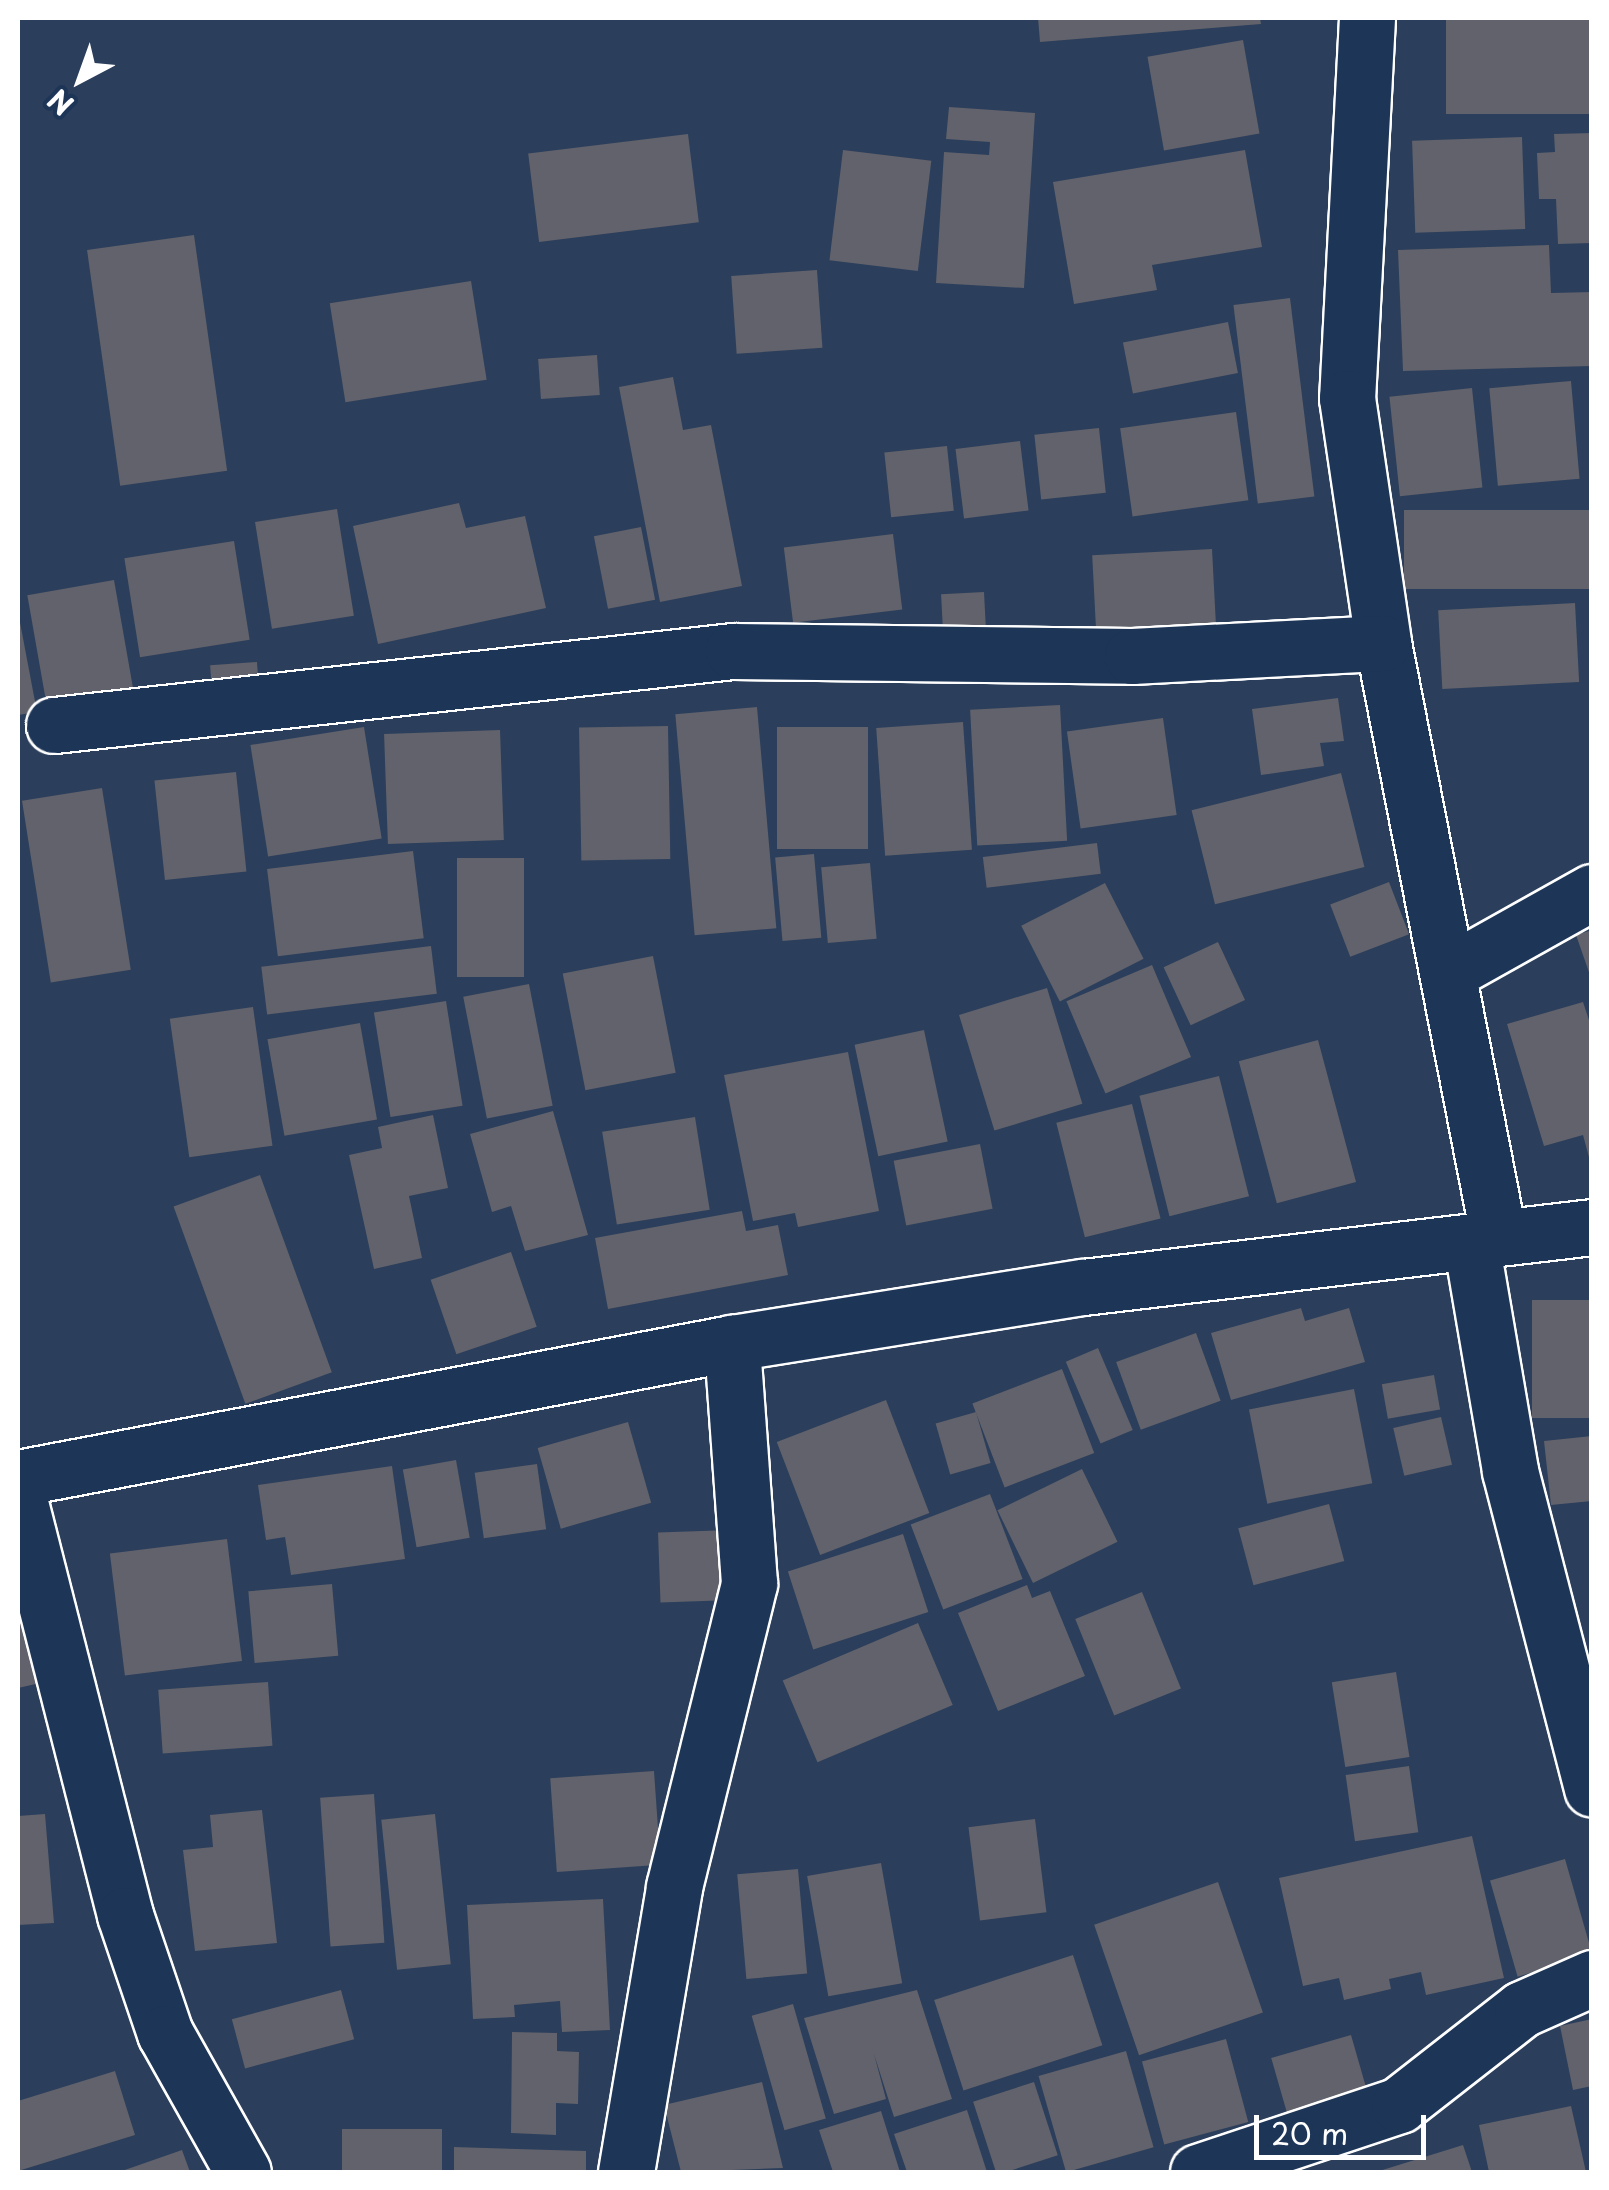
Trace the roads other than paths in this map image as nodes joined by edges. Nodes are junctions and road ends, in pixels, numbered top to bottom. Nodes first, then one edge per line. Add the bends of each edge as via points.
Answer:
1 (1367, 18) edge
2 (1383, 643) junction
3 (54, 725) dead end
4 (1592, 892) edge
5 (1450, 972) junction
6 (1592, 1227) edge
7 (1484, 1238) junction
8 (732, 1344) junction
9 (18, 1478) edge
10 (18, 1494) edge
11 (1592, 1788) edge
12 (1592, 1978) edge
13 (243, 2172) edge
14 (626, 2172) edge
15 (1198, 2172) edge

1 - 2 street via 1347,398
2 - 3 street via 1132,656 733,650
2 - 5 street
4 - 5 street
5 - 7 street
6 - 7 street
7 - 8 street via 1083,1287
7 - 11 street via 1510,1472
8 - 9 street
8 - 14 street via 749,1584 674,1886
10 - 13 street via 125,1915 165,2033
12 - 15 street via 1522,2009 1400,2105

